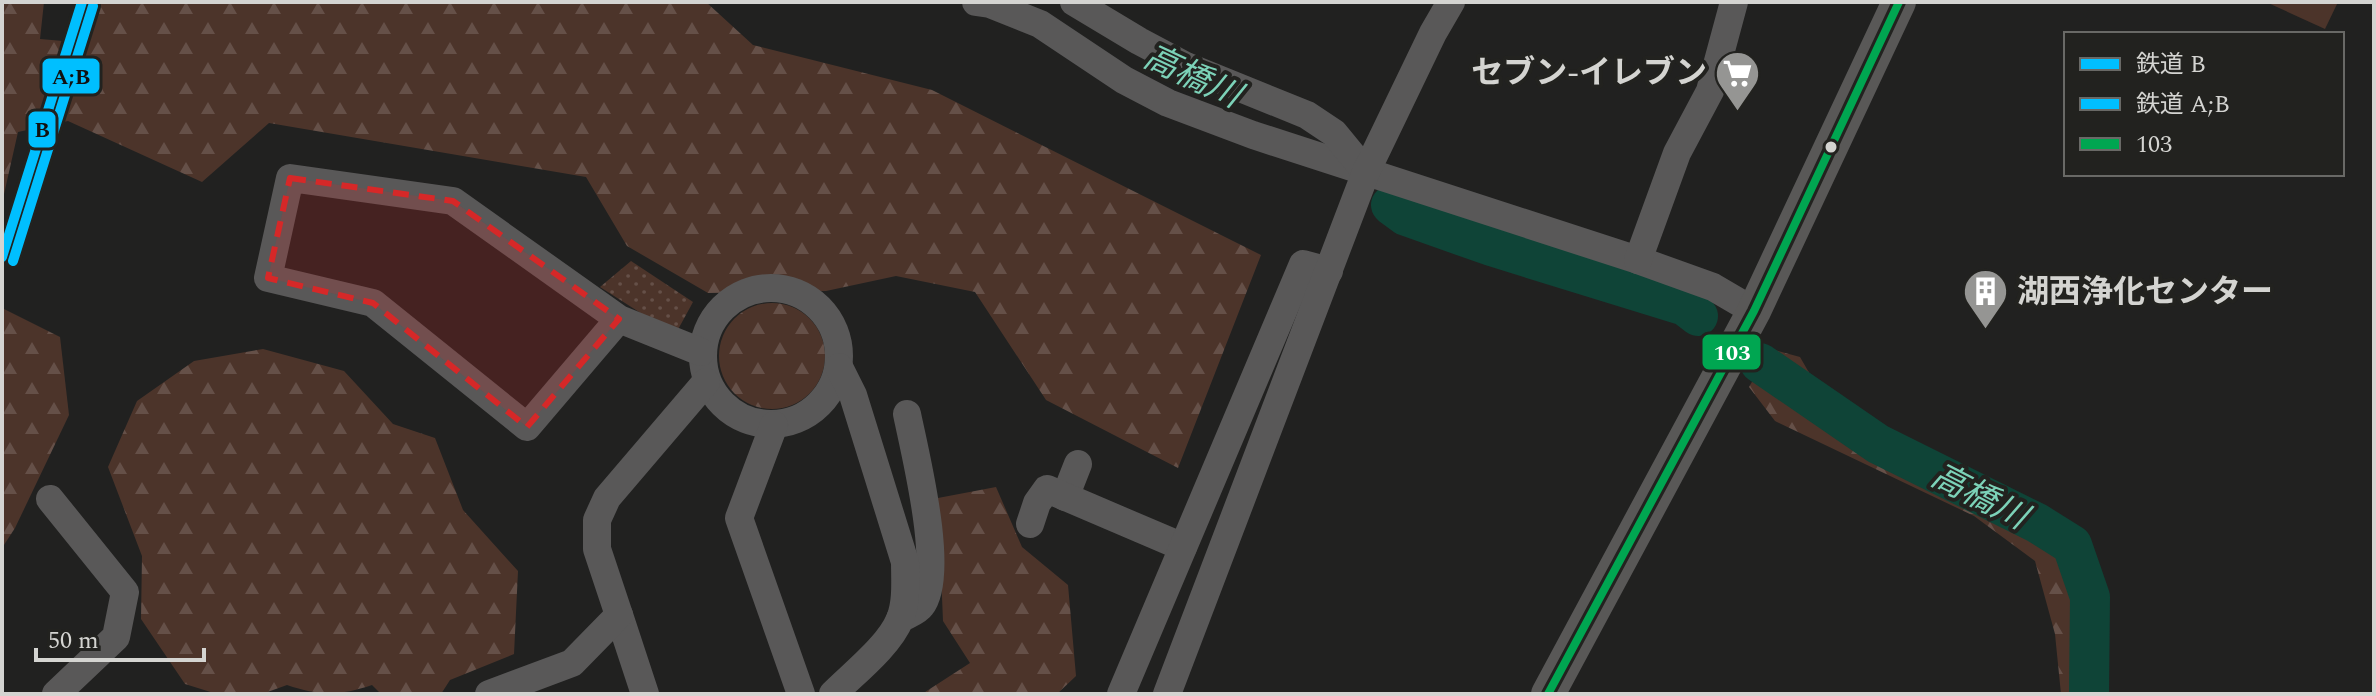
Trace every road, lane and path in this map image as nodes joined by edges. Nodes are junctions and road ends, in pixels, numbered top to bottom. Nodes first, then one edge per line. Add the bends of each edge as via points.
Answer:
1 (976, 2) edge
2 (1074, 2) edge
3 (1451, 2) edge
4 (1734, 2) edge
5 (1899, 2) edge
6 (1366, 172) junction
7 (1638, 260) junction
8 (1329, 271) junction
9 (619, 319) junction
10 (1749, 320) junction
11 (701, 352) junction
12 (839, 367) junction
13 (706, 382) junction
14 (907, 414) dead end
15 (774, 425) junction
16 (1078, 464) dead end
17 (1065, 497) junction
18 (50, 499) dead end
19 (1030, 524) dead end
20 (1183, 547) junction
21 (619, 615) junction
22 (900, 619) junction
23 (56, 694) edge
24 (489, 694) edge
25 (645, 694) edge
26 (801, 694) edge
27 (833, 694) edge
28 (1121, 694) edge
29 (1167, 694) edge
30 (1548, 694) edge

1 - 6 street via 1040,24 1168,103
2 - 6 street via 1186,66 1307,115 1334,133
3 - 6 street
4 - 7 street via 1710,91 1677,153
5 - 10 main road
6 - 7 street
6 - 8 street
7 - 10 street via 1713,287
8 - 20 street via 1303,264
8 - 29 street
9 - 9 street via 453,201 290,178 268,278 373,303 527,427
9 - 11 street
10 - 30 main road
11 - 12 street via 709,325 726,304 750,290 778,288 804,296 825,314 837,339
11 - 13 street
12 - 15 street via 827,396 804,416
12 - 22 street via 853,395 905,562
13 - 15 street via 733,414
13 - 21 street via 607,498 597,520 597,549
14 - 22 street via 931,539 930,588 921,607
15 - 26 street via 739,518
16 - 17 street
17 - 19 street via 1047,489
17 - 20 street
18 - 23 street via 125,592 116,637
20 - 28 street
21 - 24 street via 572,663
21 - 25 street
22 - 27 street via 882,646

